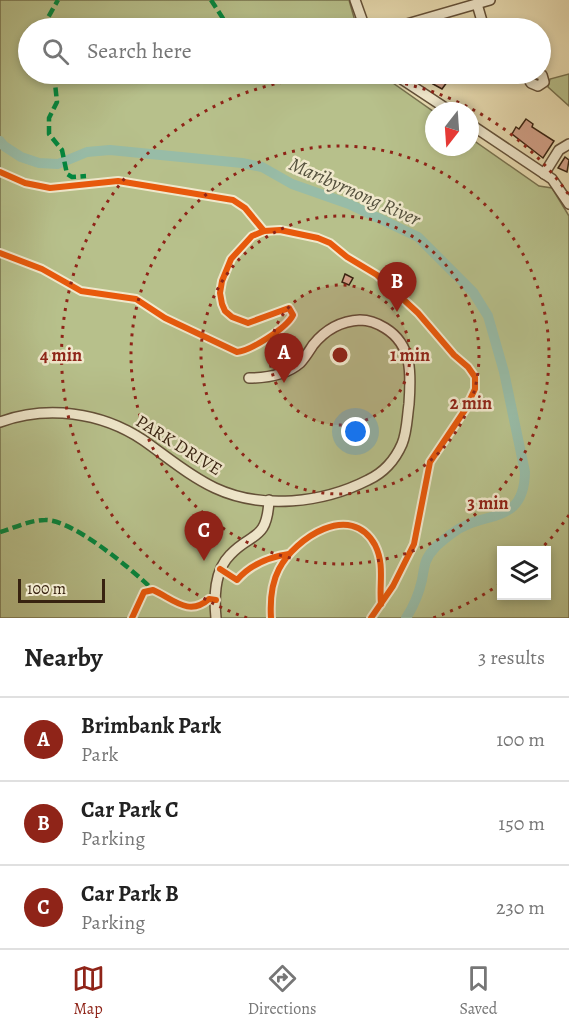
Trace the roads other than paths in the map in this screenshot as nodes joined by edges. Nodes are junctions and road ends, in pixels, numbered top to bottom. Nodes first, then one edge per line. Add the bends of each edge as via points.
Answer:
1 (355, 0) edge
2 (490, 0) edge
3 (477, 4) junction
4 (361, 18) edge
5 (428, 18) edge
6 (481, 18) edge
7 (409, 84) edge
8 (436, 102) edge
9 (479, 130) edge
10 (569, 144) edge
11 (544, 174) junction
12 (569, 204) edge
13 (249, 378) dead end
14 (0, 422) edge
15 (269, 500) junction
16 (216, 618) edge

1 - 4 street
2 - 3 street
3 - 5 street
3 - 6 street
7 - 8 street
9 - 11 street
10 - 11 street via 559,150
11 - 12 street
13 - 15 street, PARK DRIVE via 294,368 321,336 342,323 354,321 369,320 398,336 410,364 406,432 389,465 373,478 335,493
14 - 15 street, PARK DRIVE via 46,413 99,419 134,435 202,482 244,498
15 - 16 street via 268,515 260,532 232,552 220,569

